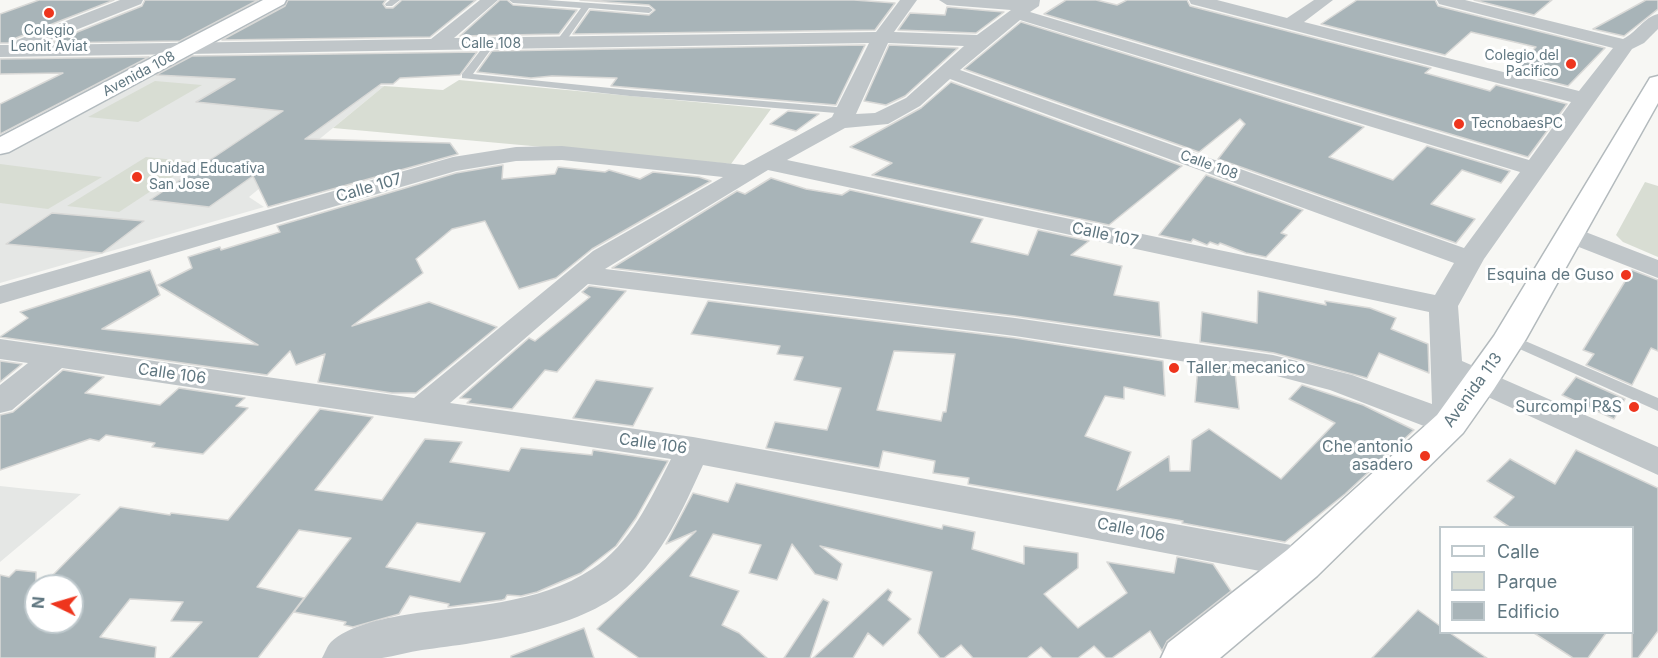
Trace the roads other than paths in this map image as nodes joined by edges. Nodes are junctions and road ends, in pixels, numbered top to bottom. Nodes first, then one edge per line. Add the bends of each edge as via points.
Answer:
1 (135, 0) edge
2 (277, 0) edge
3 (490, 0) edge
4 (513, 0) edge
5 (909, 0) edge
6 (947, 0) edge
7 (1197, 0) edge
8 (1325, 0) edge
9 (1445, 0) edge
10 (551, 1) edge
11 (587, 5) junction
12 (1026, 7) edge
13 (649, 10) dead end
14 (1658, 19) edge
15 (1289, 24) junction
16 (881, 37) junction
17 (981, 41) junction
18 (560, 43) junction
19 (435, 44) junction
20 (490, 44) junction
21 (1625, 45) junction
22 (190, 47) junction
23 (1, 52) edge
24 (948, 72) junction
25 (1658, 83) edge
26 (1584, 99) junction
27 (844, 117) junction
28 (0, 147) edge
29 (757, 167) junction
30 (1534, 169) junction
31 (1570, 234) junction
32 (1470, 259) junction
33 (1658, 270) edge
34 (581, 275) junction
35 (0, 295) edge
36 (1443, 306) junction
37 (1509, 339) junction
38 (0, 349) edge
39 (56, 357) junction
40 (1447, 366) junction
41 (1482, 381) junction
42 (0, 402) edge
43 (1658, 405) edge
44 (421, 410) junction
45 (1450, 424) junction
46 (693, 450) junction
47 (1658, 462) edge
48 (1302, 563) junction
49 (344, 658) edge
50 (1185, 658) edge

1 - 23 street
2 - 22 main road, Avenida 108
3 - 19 street
4 - 10 lane
5 - 16 street
6 - 12 street
7 - 15 street
8 - 15 street
9 - 21 street
10 - 11 lane
11 - 13 lane
11 - 18 lane
12 - 17 street
12 - 30 street
14 - 21 street via 1638,39
15 - 26 street
16 - 17 street, Calle 108
16 - 18 street, Calle 108
16 - 27 street
17 - 24 street
18 - 20 street, Calle 108
19 - 20 street, Calle 108
19 - 22 street, Calle 108
20 - 27 lane via 466,76
21 - 26 street
22 - 23 street, Calle 108
22 - 28 main road, Avenida 108
24 - 27 street via 892,114 880,119
24 - 32 street, Calle 108
25 - 31 main road, Avenida 113
26 - 30 street
27 - 29 street
29 - 34 street via 603,257
29 - 35 street, Calle 107 via 562,153 487,157
29 - 36 street, Calle 107
30 - 32 street
31 - 33 street
31 - 37 main road, Avenida 113
32 - 36 street
34 - 44 street
34 - 45 street via 1015,327 1273,365 1354,385
36 - 40 street
37 - 41 main road, Avenida 113
37 - 43 lane
38 - 39 street, Calle 106
39 - 42 street
39 - 44 street, Calle 106
40 - 41 street
40 - 45 street
41 - 45 main road, Avenida 113
41 - 47 street
44 - 46 street, Calle 106
45 - 48 main road, Avenida 113
46 - 48 street, Calle 106
46 - 49 street via 638,549 607,581 529,614 475,626 410,633 378,641
48 - 50 main road, Avenida 113

